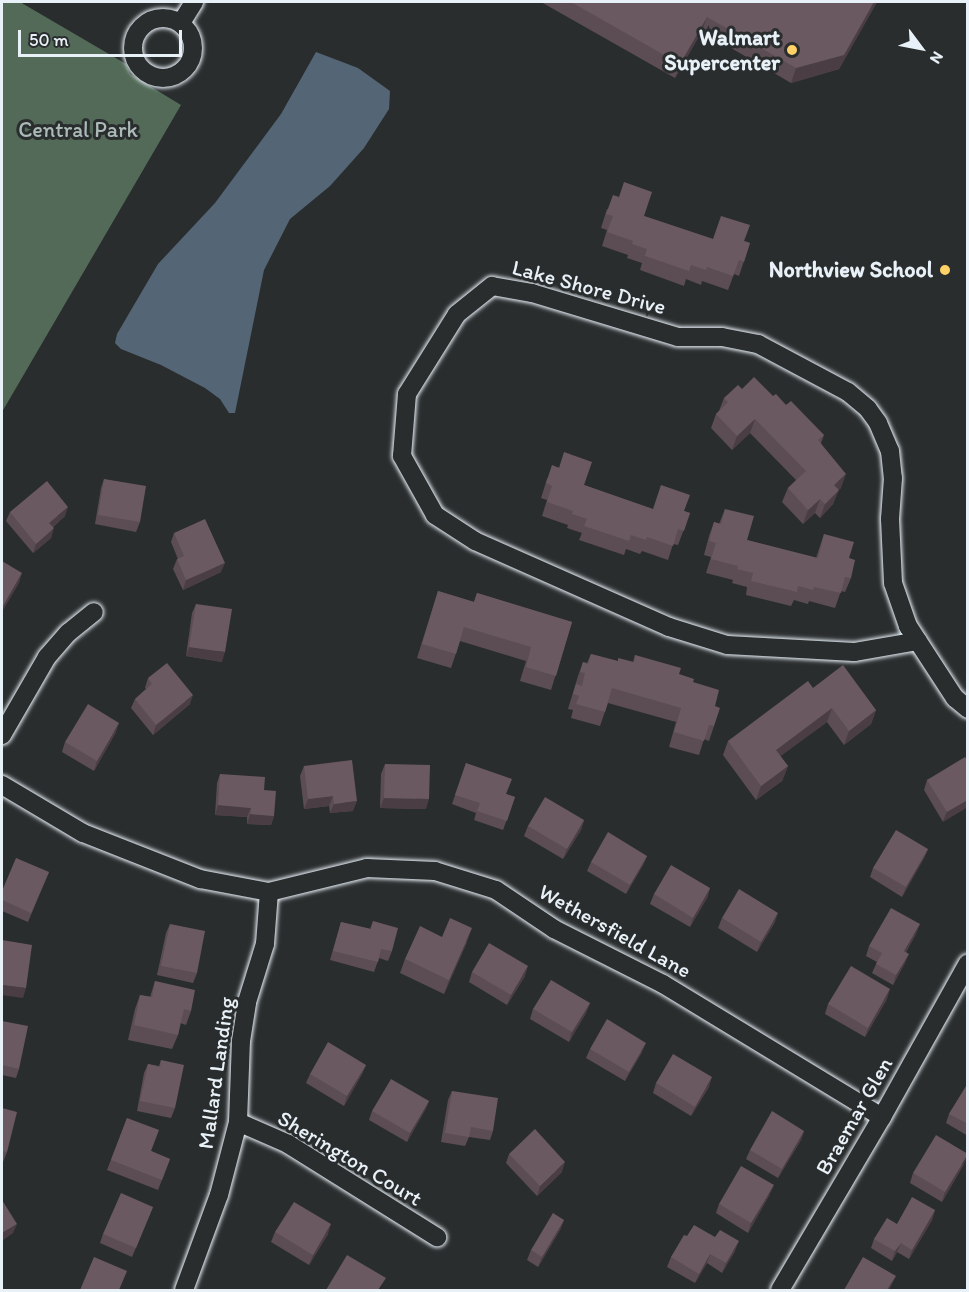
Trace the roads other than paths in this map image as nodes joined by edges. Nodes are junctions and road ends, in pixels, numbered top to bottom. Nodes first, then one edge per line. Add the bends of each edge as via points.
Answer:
1 (194, 2) edge
2 (181, 23) dead end
3 (94, 612) dead end
4 (918, 641) junction
5 (968, 709) edge
6 (2, 735) edge
7 (2, 785) edge
8 (269, 892) junction
9 (968, 963) edge
10 (882, 1117) junction
11 (238, 1122) junction
12 (437, 1237) dead end
13 (184, 1290) edge
14 (780, 1290) edge

1 - 2 street
3 - 6 street via 47,657
4 - 4 street, Lake Shore Drive via 908,626 893,583 893,478 886,438 859,400 758,344 678,337 532,293 492,286 457,314 407,394 402,456 435,515 475,542 669,627 727,645 854,652
4 - 5 street, Lake Shore Drive via 955,698
7 - 8 street, Wethersfield Lane via 83,833 149,860 200,879
8 - 10 street, Wethersfield Lane via 368,868 435,871 496,890 554,929 663,984
8 - 11 street, Mallard Landing via 265,944 247,1002 241,1041
9 - 10 street, Braemar Glen
10 - 14 street, Braemar Glen
11 - 12 street, Sherington Court via 288,1144
11 - 13 street, Mallard Landing via 219,1195

